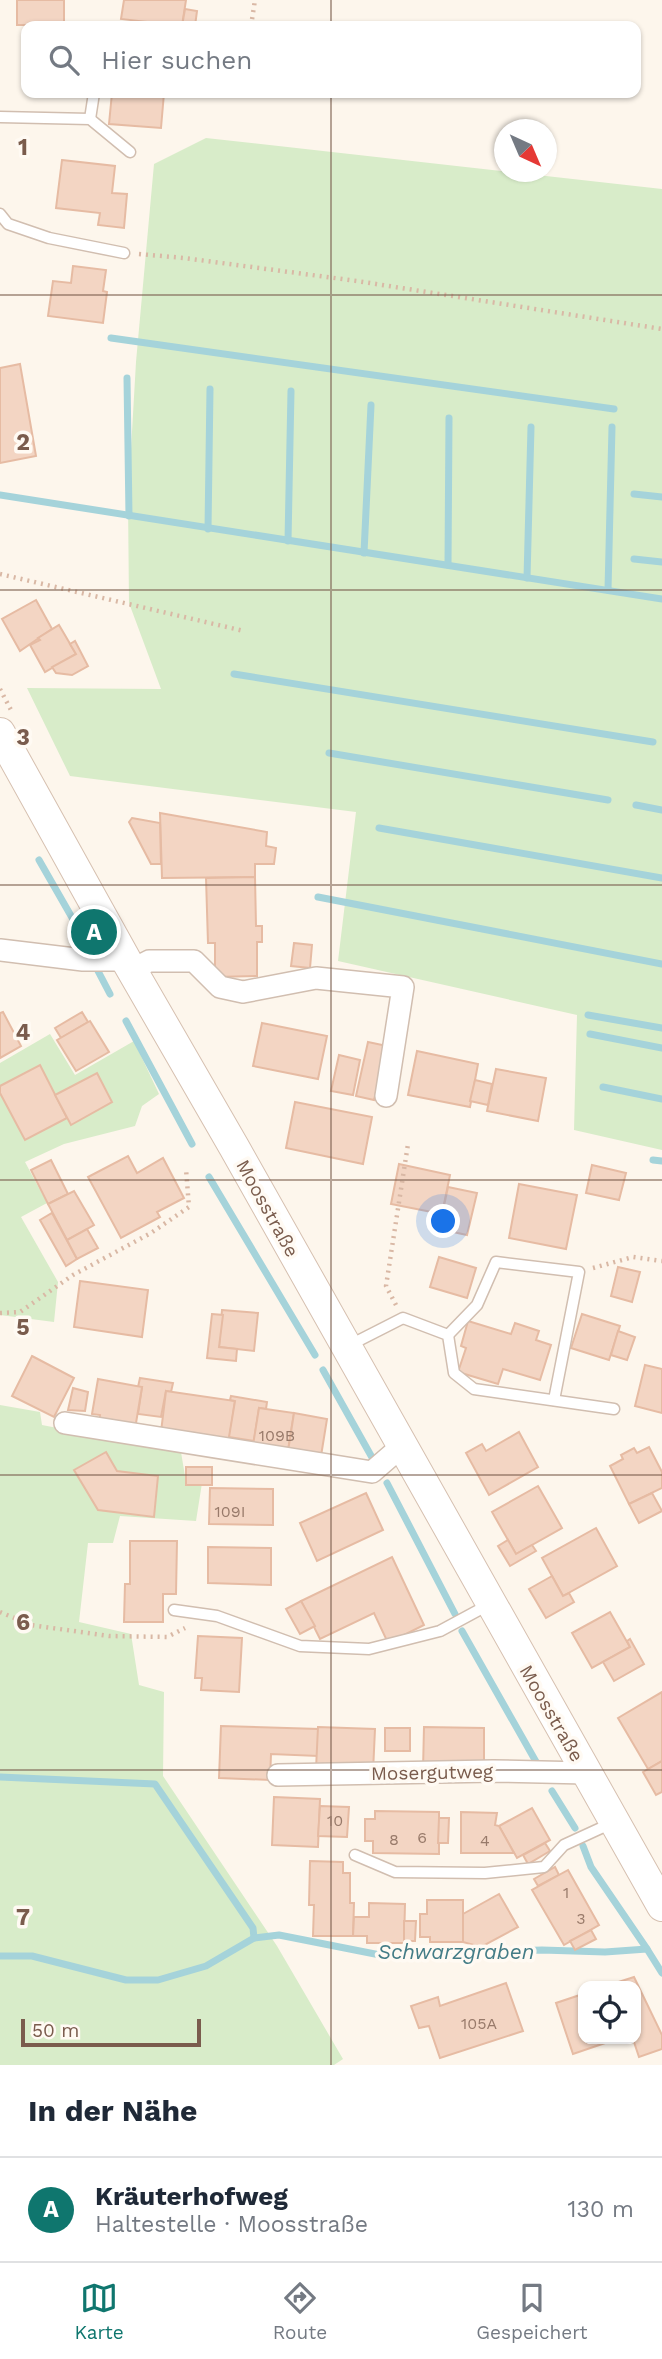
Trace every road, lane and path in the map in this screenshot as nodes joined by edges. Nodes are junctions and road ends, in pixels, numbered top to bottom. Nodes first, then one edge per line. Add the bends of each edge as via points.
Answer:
1 (255, 0) edge
2 (252, 21) edge
3 (93, 98) edge
4 (0, 117) edge
5 (90, 119) junction
6 (130, 152) dead end
7 (0, 214) edge
8 (124, 253) joint
9 (662, 329) edge
10 (0, 574) edge
11 (244, 631) dead end
12 (0, 733) edge
13 (0, 950) edge
14 (129, 965) junction
15 (386, 1096) dead end
16 (408, 1144) dead end
17 (186, 1169) dead end
18 (662, 1261) edge
19 (579, 1272) junction
20 (0, 1313) edge
21 (403, 1318) junction
22 (449, 1335) junction
23 (346, 1347) junction
24 (554, 1400) junction
25 (614, 1409) dead end
26 (65, 1423) dead end
27 (402, 1446) junction
28 (490, 1604) junction
29 (174, 1610) dead end
30 (0, 1612) edge
31 (211, 1615) junction
32 (586, 1773) junction
33 (278, 1775) dead end
34 (614, 1822) junction
35 (355, 1855) dead end
36 (662, 1906) edge

1 - 2 path
3 - 5 lane
4 - 5 lane
5 - 6 lane
7 - 8 lane via 8,224 49,238
8 - 9 path via 357,281
10 - 11 path
12 - 14 street, Moosstraße
13 - 14 street
14 - 15 street via 194,961 220,987 243,992 316,978 403,987
14 - 23 street, Moosstraße
16 - 21 path via 386,1286
17 - 20 path via 189,1208 73,1275 20,1312
18 - 19 path via 633,1257
19 - 22 lane via 496,1262 477,1305
19 - 24 lane
21 - 22 lane
21 - 23 lane
22 - 24 lane via 454,1373 474,1389
23 - 27 street, Moosstraße
24 - 25 lane
26 - 27 street via 372,1472
27 - 28 street, Moosstraße
28 - 31 lane via 440,1631 369,1649 300,1646
28 - 32 street, Moosstraße
29 - 31 lane
30 - 31 path via 31,1625 109,1636 167,1637
32 - 33 street, Mosergutweg
32 - 34 street, Moosstraße
34 - 35 lane via 564,1845 544,1867 485,1873 395,1872
34 - 36 street, Moosstraße

